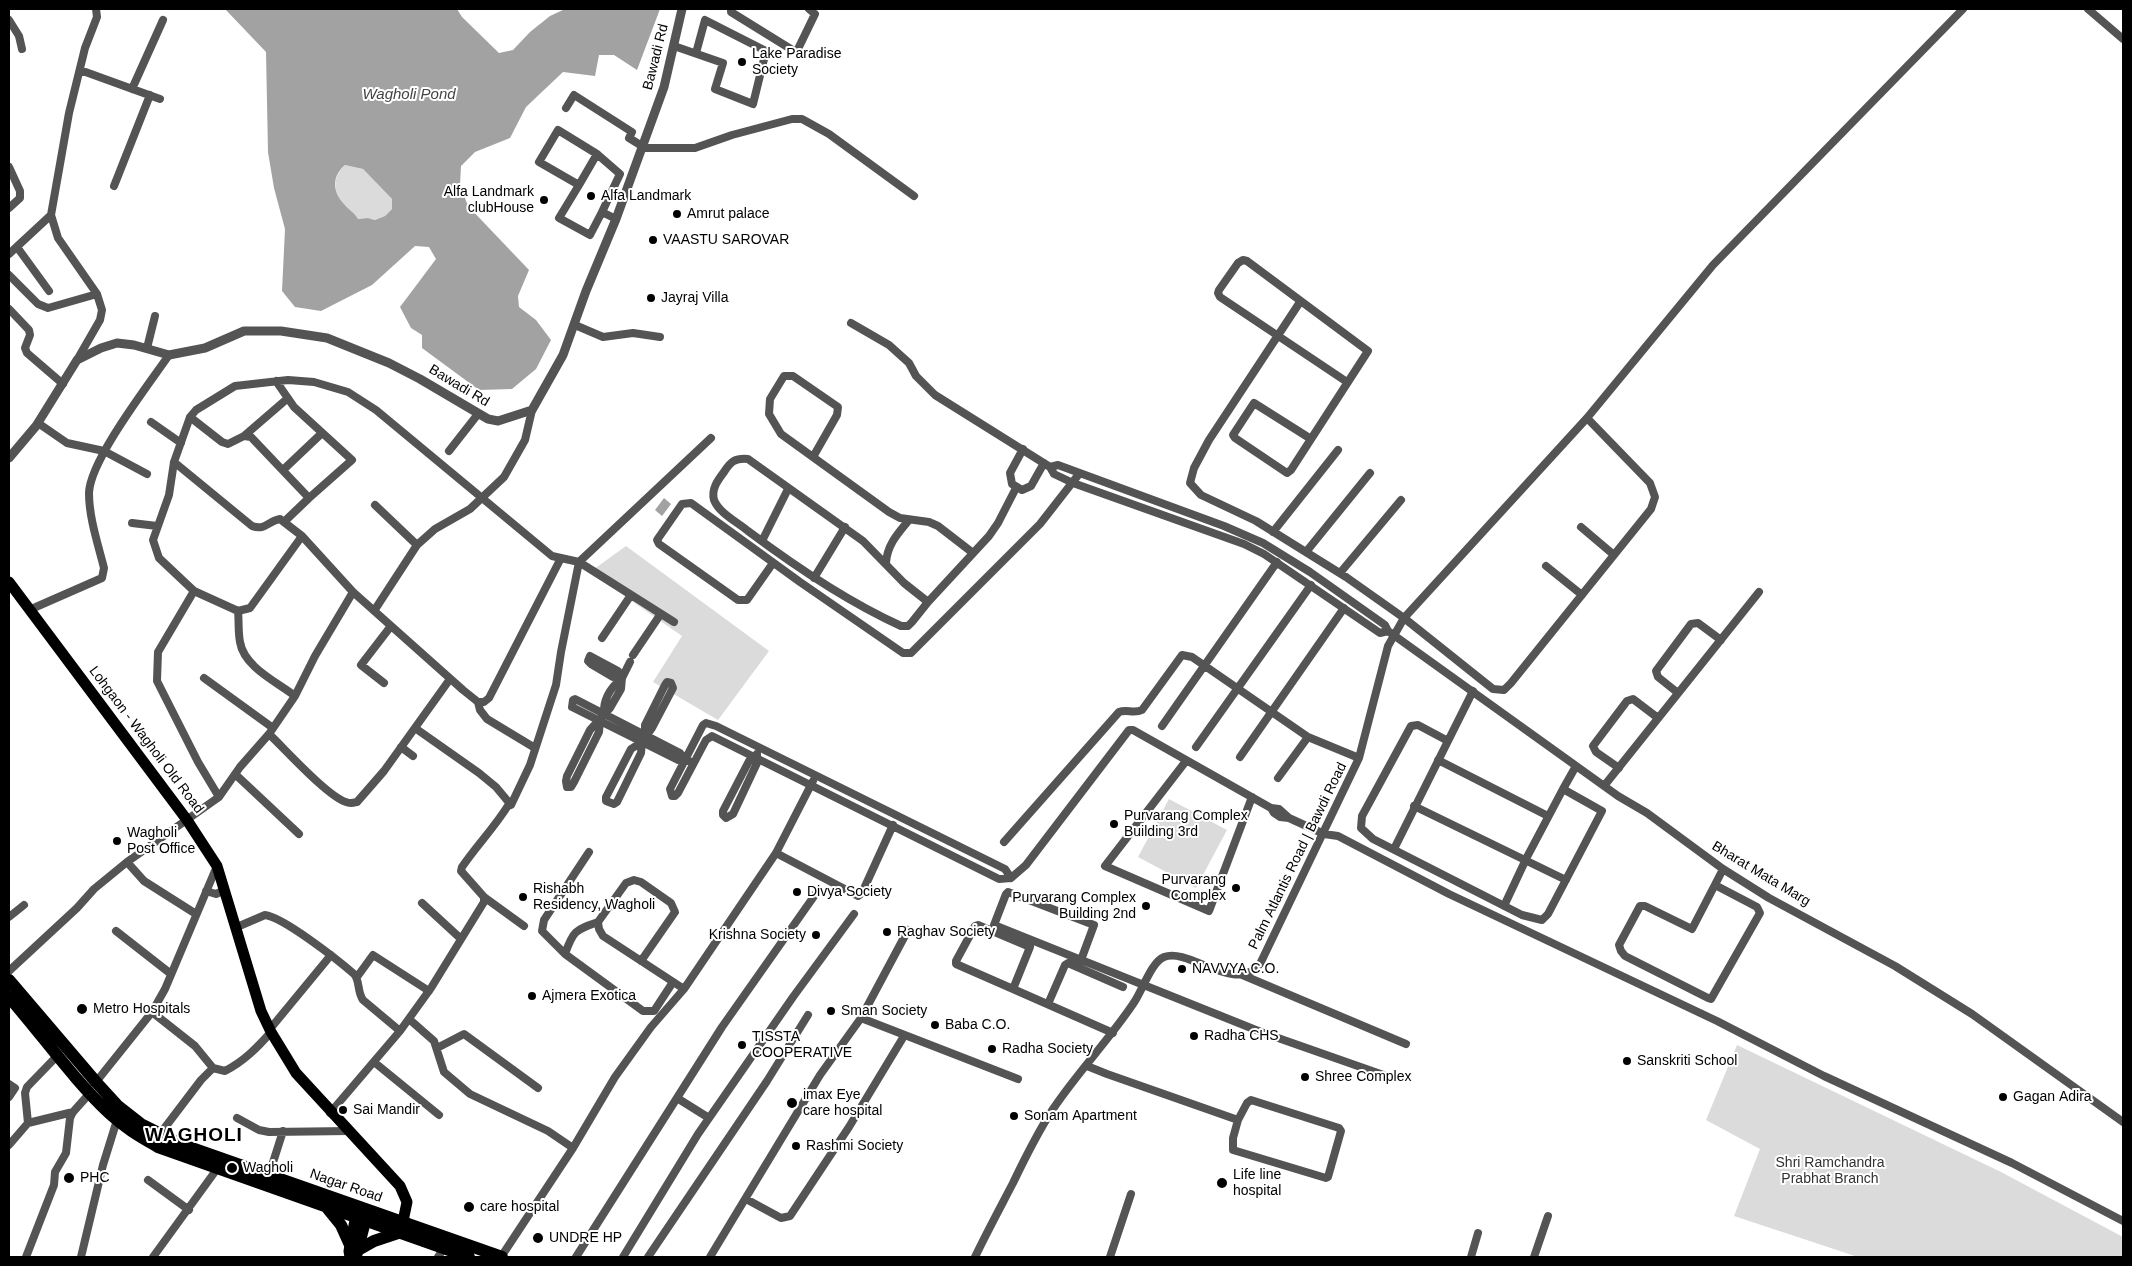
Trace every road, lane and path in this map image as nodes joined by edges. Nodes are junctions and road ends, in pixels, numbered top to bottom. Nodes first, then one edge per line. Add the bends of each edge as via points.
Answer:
1 (96, 9) edge
2 (682, 9) edge
3 (731, 9) edge
4 (809, 9) edge
5 (1963, 9) edge
6 (2088, 9) edge
7 (9, 20) edge
8 (163, 20) dead end
9 (2123, 39) edge
10 (674, 46) junction
11 (22, 49) dead end
12 (696, 53) junction
13 (80, 70) junction
14 (132, 89) junction
15 (150, 95) junction
16 (160, 99) dead end
17 (566, 108) dead end
18 (642, 147) junction
19 (597, 154) junction
20 (9, 167) edge
21 (578, 185) junction
22 (114, 186) dead end
23 (914, 196) dead end
24 (9, 208) edge
25 (602, 212) junction
26 (51, 215) junction
27 (616, 219) junction
28 (16, 247) junction
29 (9, 254) edge
30 (9, 276) edge
31 (49, 292) dead end
32 (98, 294) junction
33 (1300, 302) junction
34 (9, 309) edge
35 (155, 316) dead end
36 (851, 323) dead end
37 (575, 325) junction
38 (1279, 335) junction
39 (660, 337) dead end
40 (147, 348) junction
41 (169, 355) junction
42 (77, 360) junction
43 (276, 381) junction
44 (1347, 382) junction
45 (63, 384) junction
46 (288, 398) junction
47 (1236, 402) junction
48 (532, 410) junction
49 (1249, 410) junction
50 (478, 414) junction
51 (190, 417) junction
52 (1587, 418) junction
53 (151, 422) dead end
54 (38, 423) junction
55 (322, 433) junction
56 (244, 436) junction
57 (711, 438) dead end
58 (1311, 439) junction
59 (180, 443) junction
60 (1023, 449) junction
61 (1338, 450) dead end
62 (104, 451) junction
63 (449, 451) dead end
64 (813, 457) junction
65 (9, 458) edge
66 (174, 462) junction
67 (1047, 465) junction
68 (283, 470) junction
69 (1370, 473) dead end
70 (147, 474) dead end
71 (1079, 474) junction
72 (1074, 483) junction
73 (1016, 488) junction
74 (788, 489) junction
75 (481, 497) junction
76 (308, 498) junction
77 (1401, 500) dead end
78 (375, 505) dead end
79 (910, 520) junction
80 (285, 522) junction
81 (132, 523) dead end
82 (157, 526) junction
83 (845, 527) junction
84 (1581, 527) dead end
85 (1273, 532) junction
86 (302, 536) junction
87 (762, 541) junction
88 (417, 545) junction
89 (1306, 552) junction
90 (973, 553) junction
91 (1614, 555) junction
92 (561, 558) junction
93 (579, 562) junction
94 (1277, 562) junction
95 (773, 563) junction
96 (886, 563) junction
97 (1546, 566) dead end
98 (1340, 573) junction
99 (814, 578) junction
100 (9, 582) edge
101 (1311, 585) junction
102 (194, 591) junction
103 (353, 592) junction
104 (1759, 592) dead end
105 (631, 595) junction
106 (1582, 595) junction
107 (928, 602) junction
108 (1344, 608) junction
109 (29, 610) junction
110 (374, 610) junction
111 (238, 611) junction
112 (660, 614) junction
113 (1404, 618) junction
114 (674, 622) dead end
115 (390, 626) junction
116 (1390, 633) junction
117 (602, 638) dead end
118 (1721, 640) junction
119 (1205, 666) junction
120 (204, 678) dead end
121 (450, 679) junction
122 (384, 682) dead end
123 (1237, 689) junction
124 (1473, 691) junction
125 (1678, 693) junction
126 (295, 696) junction
127 (478, 702) junction
128 (1272, 712) junction
129 (602, 718) junction
130 (1658, 718) junction
131 (706, 724) junction
132 (1162, 726) dead end
133 (415, 728) junction
134 (271, 731) junction
135 (710, 736) junction
136 (1308, 737) junction
137 (643, 738) junction
138 (1448, 741) junction
139 (401, 747) junction
140 (1196, 747) dead end
141 (535, 748) junction
142 (760, 748) junction
143 (413, 756) dead end
144 (756, 757) junction
145 (1240, 757) dead end
146 (1359, 758) junction
147 (685, 760) junction
148 (1438, 760) junction
149 (1186, 761) junction
150 (693, 763) junction
151 (1576, 766) junction
152 (1618, 768) junction
153 (235, 774) junction
154 (815, 776) junction
155 (1278, 778) dead end
156 (811, 784) junction
157 (1604, 786) junction
158 (1562, 789) junction
159 (219, 796) junction
160 (1252, 796) junction
161 (509, 804) junction
162 (1414, 806) junction
163 (1548, 816) junction
164 (188, 820) junction
165 (905, 820) junction
166 (897, 827) junction
167 (299, 834) dead end
168 (1324, 834) junction
169 (1004, 842) dead end
170 (1394, 849) junction
171 (589, 852) dead end
172 (776, 853) junction
173 (981, 858) junction
174 (1525, 860) junction
175 (127, 862) junction
176 (216, 866) junction
177 (976, 868) junction
178 (1723, 869) junction
179 (1011, 878) junction
180 (1566, 880) junction
181 (1715, 885) junction
182 (225, 890) junction
183 (206, 891) junction
184 (817, 892) dead end
185 (484, 897) junction
186 (422, 903) dead end
187 (24, 905) dead end
188 (1504, 906) junction
189 (196, 914) junction
190 (854, 914) dead end
191 (9, 917) edge
192 (598, 922) junction
193 (524, 926) dead end
194 (237, 927) junction
195 (908, 930) dead end
196 (116, 931) dead end
197 (460, 938) junction
198 (565, 954) junction
199 (331, 955) junction
200 (1081, 960) junction
201 (641, 961) junction
202 (9, 971) edge
203 (171, 974) junction
204 (1240, 974) junction
205 (357, 977) junction
206 (9, 980) edge
207 (673, 982) junction
208 (1146, 984) junction
209 (1123, 988) dead end
210 (684, 989) junction
211 (1013, 989) junction
212 (428, 991) junction
213 (9, 998) edge
214 (1048, 1004) junction
215 (152, 1012) junction
216 (808, 1015) dead end
217 (861, 1018) junction
218 (409, 1019) junction
219 (270, 1031) junction
220 (400, 1031) junction
221 (1113, 1033) junction
222 (904, 1036) junction
223 (1406, 1044) dead end
224 (437, 1048) junction
225 (58, 1055) junction
226 (374, 1062) junction
227 (1087, 1066) junction
228 (213, 1068) junction
229 (1392, 1078) dead end
230 (1018, 1079) dead end
231 (9, 1084) edge
232 (93, 1088) junction
233 (538, 1088) dead end
234 (9, 1097) edge
235 (677, 1098) junction
236 (73, 1112) junction
237 (330, 1113) junction
238 (439, 1116) dead end
239 (237, 1118) dead end
240 (709, 1118) junction
241 (117, 1120) junction
242 (1238, 1120) junction
243 (2123, 1122) edge
244 (28, 1123) junction
245 (283, 1131) junction
246 (350, 1131) junction
247 (160, 1134) junction
248 (9, 1145) edge
249 (573, 1148) junction
250 (217, 1169) junction
251 (269, 1175) junction
252 (148, 1180) dead end
253 (1131, 1194) dead end
254 (746, 1199) junction
255 (326, 1208) junction
256 (188, 1210) junction
257 (362, 1214) junction
258 (1548, 1216) dead end
259 (2123, 1221) edge
260 (402, 1227) junction
261 (1478, 1233) dead end
262 (353, 1252) edge
263 (441, 1253) edge
264 (26, 1257) edge
265 (81, 1257) edge
266 (153, 1257) edge
267 (470, 1257) edge
268 (501, 1257) edge
269 (576, 1257) edge
270 (623, 1257) edge
271 (648, 1257) edge
272 (710, 1257) edge
273 (975, 1257) edge
274 (1110, 1257) edge
275 (1471, 1257) edge
276 (1534, 1257) edge

1 - 13 street via 97,17
2 - 10 street, Bawadi Rd
3 - 4 street via 794,51 815,14
5 - 52 street, Palm Atlantis Road | Bawdi Road via 1713,264
6 - 9 street
7 - 11 street via 19,36
8 - 14 street
10 - 12 street
10 - 18 street, Bawadi Rd via 664,87
12 - 12 street via 723,63 715,89 753,104 766,51 705,20
13 - 14 street
13 - 26 street
14 - 15 street
15 - 16 street
15 - 22 street
17 - 18 street via 574,96 632,132 629,138
18 - 23 street via 695,148 732,135 802,119 829,134
18 - 27 street, Bawadi Rd
19 - 21 street
19 - 21 street via 558,130 539,162
19 - 25 street via 620,174
20 - 24 street via 20,191 20,198
21 - 25 street via 560,218 590,235
25 - 27 street
26 - 28 street
26 - 32 street via 58,238
27 - 37 street, Bawadi Rd
28 - 29 street
28 - 31 street
30 - 32 street via 38,304 48,308
32 - 42 street via 102,310 100,320
33 - 38 street
33 - 38 street via 1243,260 1219,290 1220,297
33 - 44 street via 1368,351
34 - 45 street via 28,330 27,353
35 - 40 street
36 - 60 street via 889,345 909,362 916,376 935,395
37 - 39 street via 603,337 633,333
37 - 48 street, Bawadi Rd via 563,355
38 - 44 street
38 - 47 street
40 - 41 street, Bawadi Rd
40 - 42 street, Bawadi Rd via 117,343
41 - 50 street, Bawadi Rd via 205,348 244,331 281,331 327,338 389,363
41 - 62 street
42 - 45 street
43 - 46 street
43 - 51 street via 235,386 203,404
43 - 75 street via 314,382 348,392 376,410
44 - 58 street
45 - 54 street
46 - 55 street
46 - 56 street
47 - 49 street
47 - 85 street via 1209,440 1194,468 1190,484 1201,495
48 - 50 street, Bawadi Rd via 498,421
48 - 75 street via 522,447 504,477
49 - 58 street via 1254,404
49 - 58 street via 1235,430 1234,438 1283,471 1288,473 1291,470
50 - 63 street
51 - 56 street via 222,442 228,444
51 - 59 street
52 - 91 street via 1650,483 1655,497 1651,509
52 - 113 street, Palm Atlantis Road | Bawdi Road
53 - 59 street
54 - 62 street via 67,443
54 - 65 street
55 - 68 street
55 - 76 street via 352,460
56 - 68 street via 251,437
57 - 93 street
59 - 66 street
60 - 67 street
60 - 73 street via 1010,473
61 - 85 street
62 - 70 street
62 - 109 street via 89,491 104,568 102,578
64 - 64 street via 838,406 793,376 784,376 770,399 770,414 781,434
64 - 79 street via 889,512
66 - 80 street via 252,526 259,529 274,520
66 - 82 street via 169,495
67 - 71 street via 1058,465
67 - 72 street via 1054,474
67 - 73 street via 1031,486 1022,490
68 - 76 street
69 - 89 street
71 - 72 street
71 - 116 street via 1263,543 1385,625
72 - 94 street via 1244,544
72 - 95 street via 1021,544 911,653 903,654
73 - 90 street via 998,523
74 - 83 street
74 - 87 street
74 - 87 street via 748,459 737,458 730,462 714,487 714,499 720,510
75 - 88 street via 470,509 435,529
75 - 92 street via 552,556
76 - 80 street
77 - 98 street
78 - 88 street
79 - 90 street via 938,526
79 - 96 street via 897,534 887,552
80 - 86 street
81 - 82 street
82 - 102 street via 153,540 159,558
83 - 96 street
83 - 99 street
84 - 91 street
85 - 89 street
86 - 103 street
86 - 111 street via 250,608
87 - 99 street
88 - 110 street
89 - 98 street
90 - 107 street
91 - 106 street
92 - 93 street
92 - 127 street via 489,698
93 - 105 street
93 - 141 street via 556,685
94 - 101 street
94 - 119 street
95 - 95 street via 747,600 738,600 659,544 658,536 682,504 691,503
96 - 107 street
97 - 106 street
98 - 113 street
99 - 107 street via 901,626 908,626
100 - 109 main road, Lohgaon - Wagholi Old Road
101 - 108 street
101 - 123 street
102 - 111 street
102 - 159 street via 158,652 157,681
103 - 110 street
103 - 126 street
104 - 118 street
105 - 112 street
105 - 117 street
106 - 113 street via 1504,690 1493,689
108 - 116 street via 1380,633
108 - 128 street
109 - 164 main road, Lohgaon - Wagholi Old Road
110 - 115 street
111 - 126 street via 244,655
112 - 114 street
112 - 129 street via 622,678 613,686 604,704
113 - 116 street, Palm Atlantis Road | Bawdi Road
115 - 121 street
115 - 122 street via 361,665
116 - 124 street, Bharat Mata Marg
116 - 146 street, Palm Atlantis Road | Bawdi Road
118 - 125 street
118 - 125 street via 1698,624 1691,624 1656,671 1658,677
119 - 123 street
119 - 132 street
119 - 169 street via 1188,654 1182,655 1142,710 1119,712
120 - 134 street
121 - 127 street
121 - 133 street
123 - 128 street
123 - 140 street
124 - 138 street
124 - 151 street, Bharat Mata Marg
125 - 130 street
126 - 134 street
127 - 141 street via 487,720
128 - 136 street
128 - 145 street
129 - 129 street via 595,740 571,787 567,787 567,776 590,730
129 - 137 street
130 - 152 street
130 - 152 street via 1633,699 1628,701 1593,746 1596,752
131 - 135 street
131 - 142 street
131 - 147 street
133 - 139 street
133 - 161 street via 479,773
134 - 139 street via 323,786 351,804 357,802
134 - 153 street
135 - 144 street
135 - 150 street
136 - 146 street
136 - 155 street
137 - 137 street via 645,725 666,685 671,683 673,688 652,728
137 - 137 street via 641,753 617,802 606,801 631,749
137 - 147 street via 678,760
138 - 148 street
138 - 170 street via 1418,725 1411,726 1362,816 1361,828 1366,834
139 - 143 street
141 - 161 street
142 - 144 street
142 - 154 street
144 - 144 street via 757,763 733,814 726,818 723,810 749,761
144 - 156 street
146 - 168 street, Palm Atlantis Road | Bawdi Road
147 - 150 street
147 - 150 street via 670,789 672,796 678,793
148 - 162 street
148 - 163 street
149 - 160 street
149 - 160 street via 1105,866 1209,911
149 - 179 street via 1130,730 1026,865
151 - 157 street, Bharat Mata Marg
151 - 158 street
152 - 157 street
153 - 159 street
153 - 167 street
154 - 156 street
154 - 165 street
156 - 166 street
156 - 172 street
157 - 178 street, Bharat Mata Marg
158 - 163 street
158 - 180 street via 1602,811
159 - 164 street
160 - 168 street
161 - 185 street via 496,826 462,867
162 - 170 street
162 - 174 street
163 - 174 street
164 - 175 street
164 - 176 main road, Lohgaon - Wagholi Old Road
165 - 166 street
165 - 173 street
166 - 172 street via 858,896
166 - 177 street
168 - 204 street, Palm Atlantis Road | Bawdi Road via 1260,964 1253,972
168 - 259 street via 1338,836 1448,894 2012,1163
170 - 188 street
171 - 198 street via 544,920 542,931
172 - 210 street
173 - 177 street
173 - 179 street via 1005,869
174 - 180 street
174 - 188 street
175 - 189 street via 144,881
175 - 202 street via 94,889
176 - 182 main road, Lohgaon - Wagholi Old Road
176 - 183 street
177 - 179 street via 999,879
178 - 181 street
178 - 243 street, Bharat Mata Marg via 1972,1014
180 - 188 street via 1542,920
181 - 181 street via 1757,907 1760,913 1714,997 1708,998 1621,952 1619,945 1640,906 1692,929
182 - 183 street via 216,894
182 - 194 main road, Lohgaon - Wagholi Old Road
183 - 189 street
184 - 235 street via 722,1027
185 - 193 street
185 - 197 street via 484,902
186 - 197 street
187 - 191 street
189 - 203 street
190 - 240 street
192 - 198 street via 579,928
192 - 201 street via 603,936
192 - 201 street via 626,883 634,880 671,903 676,912
194 - 199 street via 265,915 271,916
194 - 219 main road, Lohgaon - Wagholi Old Road via 247,968
195 - 217 street
196 - 203 street
197 - 212 street
198 - 207 street via 643,1011 654,1010
199 - 205 street
199 - 219 street
200 - 200 street via 1094,925 1008,892 1006,894 994,925
200 - 208 street
201 - 207 street
203 - 215 street
204 - 208 street via 1207,968 1174,956 1164,957 1156,964
204 - 223 street
205 - 212 street via 373,954
205 - 220 street via 359,995
206 - 232 highway, Nagar Road
207 - 210 street
208 - 221 street
208 - 229 street via 1261,1032
209 - 214 street via 1068,963
210 - 249 street via 651,1027 615,1078
211 - 211 street via 956,964 974,926 1030,947
211 - 214 street
212 - 218 street
213 - 225 highway, Nagar Road
214 - 221 street
215 - 228 street via 195,1046
215 - 232 street
216 - 271 street
217 - 222 street
217 - 254 street via 820,1075
218 - 220 street
218 - 224 street via 434,1041
219 - 228 street via 238,1064 225,1071
219 - 237 main road, Lohgaon - Wagholi Old Road via 296,1073
220 - 226 street
221 - 227 street
222 - 230 street
222 - 254 street via 790,1216 781,1218
224 - 233 street via 464,1034
224 - 249 street via 444,1072 470,1094 548,1131
225 - 232 highway, Nagar Road
225 - 244 street via 27,1086
226 - 237 street
226 - 238 street
227 - 242 street
227 - 273 street via 1037,1135
228 - 247 street
231 - 234 street via 15,1088
232 - 236 street
232 - 241 highway, Nagar Road
232 - 247 highway, Nagar Road via 141,1124
235 - 240 street
235 - 269 street
236 - 244 street
236 - 264 street via 66,1153 54,1172 54,1185
237 - 246 main road, Lohgaon - Wagholi Old Road
239 - 245 street via 258,1130
240 - 270 street
241 - 250 highway, Nagar Road via 158,1147
241 - 265 street
242 - 242 street via 1251,1100 1339,1128 1341,1131 1328,1177 1233,1150
244 - 248 street
245 - 246 street
245 - 251 street
246 - 260 main road, Lohgaon - Wagholi Old Road via 400,1186 407,1202
247 - 251 highway, Nagar Road
249 - 268 street
250 - 255 highway, Nagar Road
250 - 256 street
251 - 257 highway, Nagar Road
252 - 256 street
253 - 274 street
254 - 272 street
255 - 257 highway, Nagar Road
255 - 262 highway via 341,1225
256 - 266 street
257 - 260 highway, Nagar Road
257 - 262 main road
258 - 276 street
260 - 262 highway
260 - 263 highway, Nagar Road
260 - 268 highway, Nagar Road
261 - 275 street
263 - 267 highway, Nagar Road

